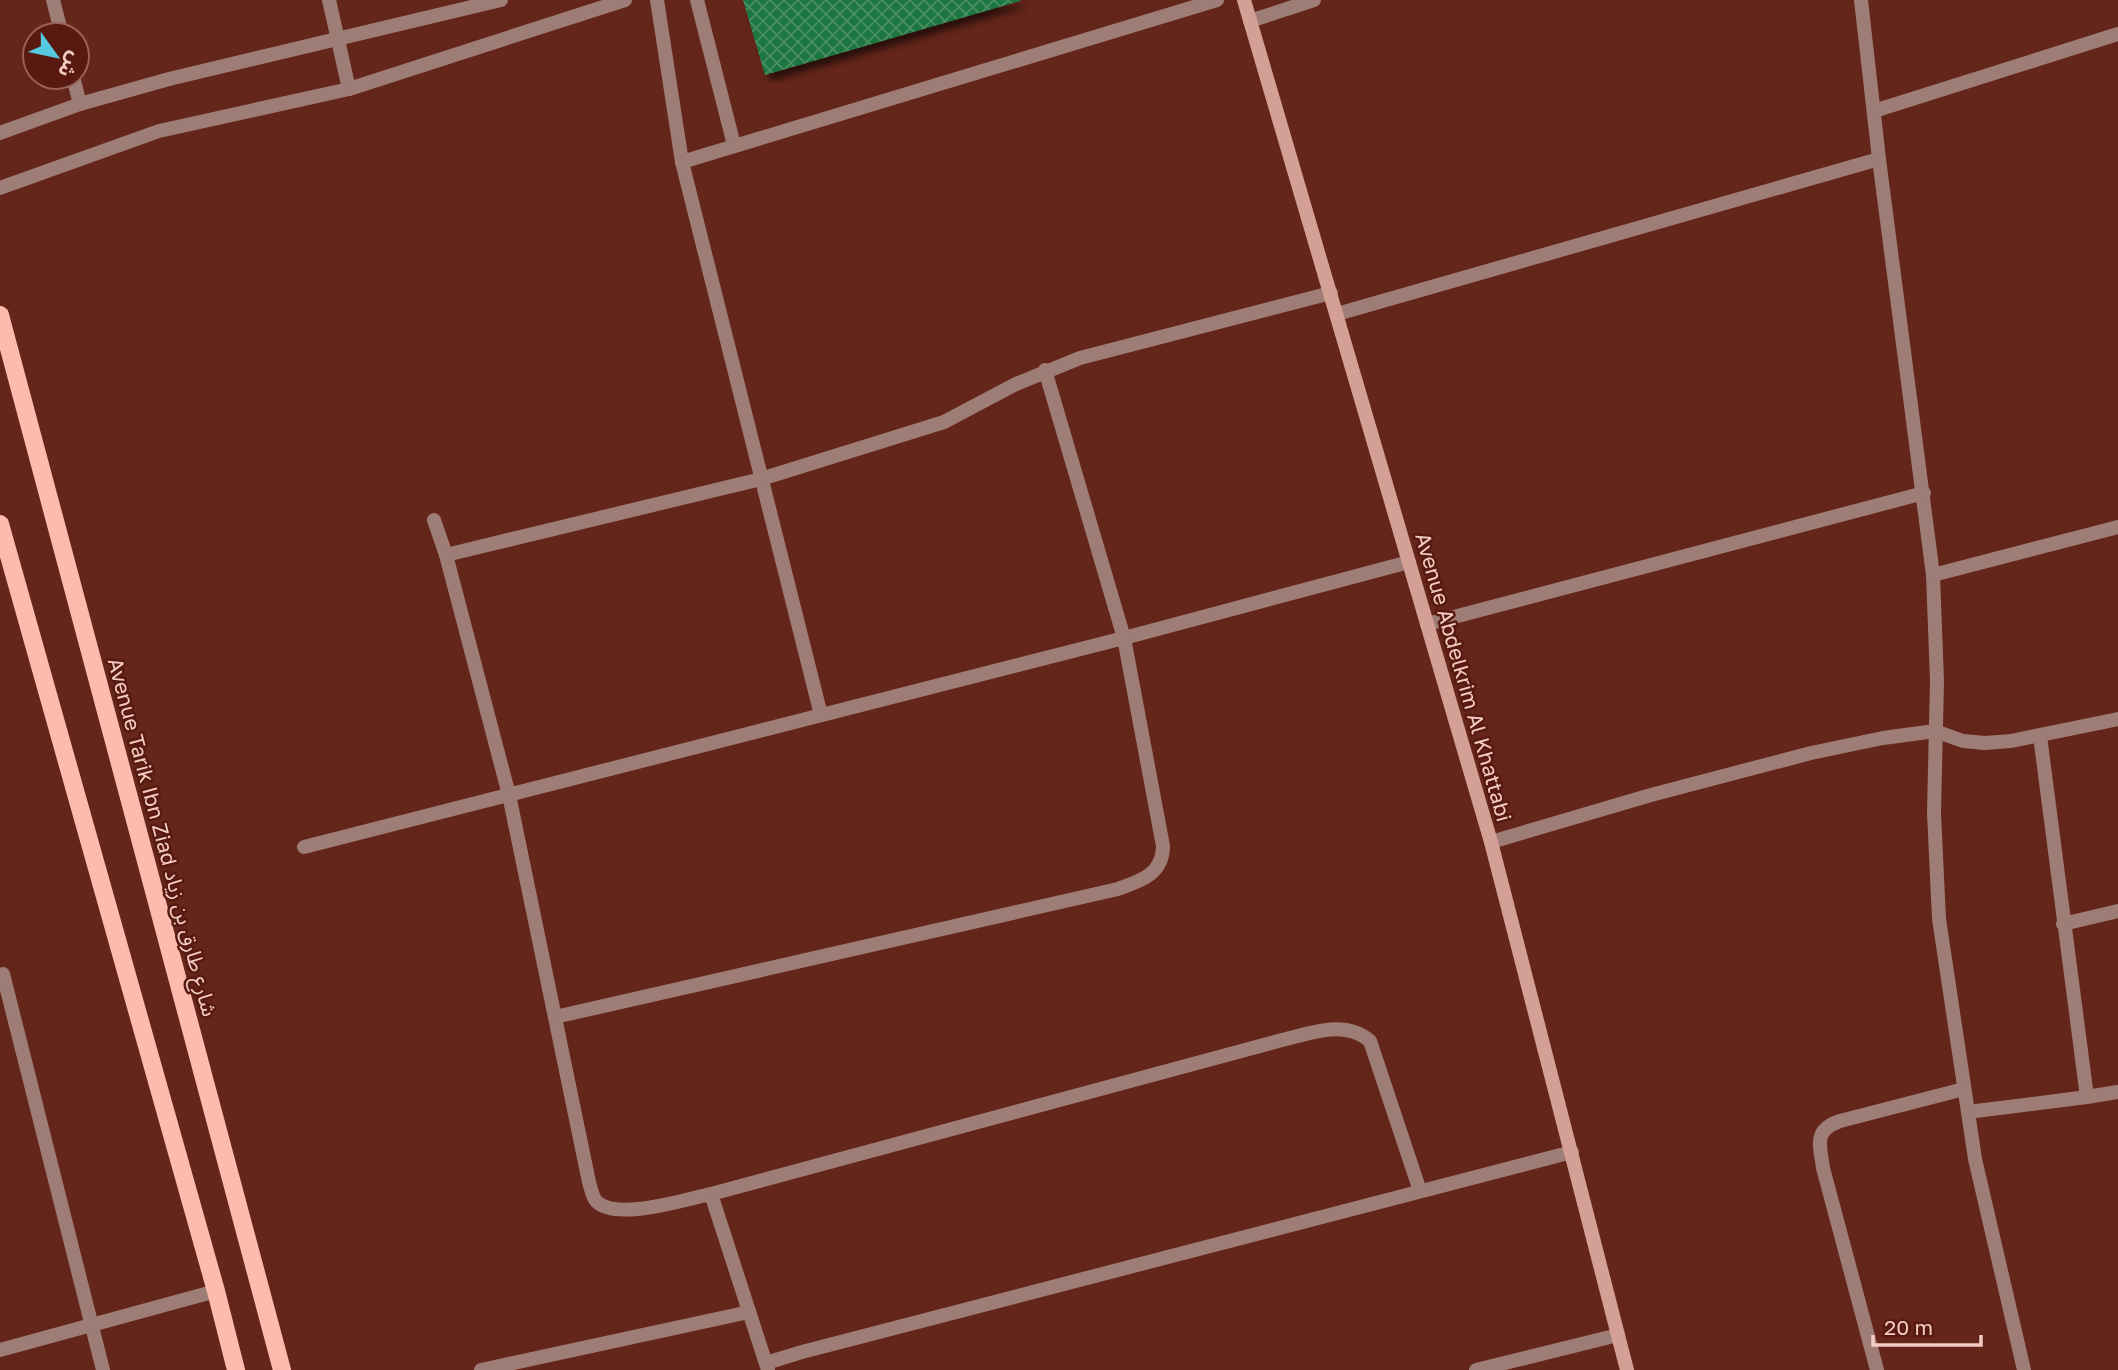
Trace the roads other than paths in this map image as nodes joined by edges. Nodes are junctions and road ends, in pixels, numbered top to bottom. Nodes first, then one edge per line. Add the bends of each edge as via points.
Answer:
1 (53, 0) edge
2 (329, 0) edge
3 (501, 0) edge
4 (625, 0) edge
5 (657, 0) edge
6 (697, 0) edge
7 (1217, 0) edge
8 (1244, 0) edge
9 (1314, 0) edge
10 (1861, 0) edge
11 (58, 21) edge
12 (1250, 22) junction
13 (2118, 34) edge
14 (337, 40) junction
15 (349, 89) junction
16 (77, 91) edge
17 (80, 104) junction
18 (1874, 111) junction
19 (0, 133) edge
20 (734, 145) junction
21 (1879, 159) junction
22 (682, 162) junction
23 (0, 188) edge
24 (1331, 293) junction
25 (1337, 314) junction
26 (0, 315) edge
27 (1045, 370) junction
28 (761, 479) junction
29 (1924, 493) junction
30 (434, 520) dead end
31 (0, 524) edge
32 (2118, 527) edge
33 (446, 555) junction
34 (1409, 562) junction
35 (1933, 575) junction
36 (1427, 624) junction
37 (1124, 638) junction
38 (821, 715) junction
39 (2118, 719) edge
40 (1935, 731) junction
41 (2040, 736) junction
42 (509, 794) junction
43 (1491, 842) junction
44 (304, 847) dead end
45 (2118, 911) edge
46 (2063, 924) junction
47 (3, 974) dead end
48 (555, 1017) junction
49 (1964, 1089) junction
50 (2118, 1093) edge
51 (2087, 1097) junction
52 (1968, 1112) junction
53 (1572, 1152) junction
54 (1420, 1191) junction
55 (711, 1194) junction
56 (216, 1291) junction
57 (749, 1312) junction
58 (92, 1325) junction
59 (1618, 1335) junction
60 (0, 1350) edge
61 (767, 1367) edge
62 (103, 1370) edge
63 (236, 1370) edge
64 (282, 1370) edge
65 (481, 1370) edge
66 (1476, 1370) edge
67 (1628, 1370) edge
68 (1877, 1370) edge
69 (2024, 1370) edge

1 - 11 street
2 - 14 street
3 - 14 street
4 - 15 street
5 - 22 street
6 - 20 street
7 - 20 street
8 - 12 main road, Avenue Abdelkrim Al Khattabi
9 - 12 street
10 - 18 street
12 - 24 main road, Avenue Abdelkrim Al Khattabi
13 - 18 street
14 - 15 street
14 - 17 street
15 - 23 street via 159,131
16 - 17 street
17 - 19 street
18 - 21 street
20 - 22 street
21 - 25 street
21 - 29 street
22 - 28 street
24 - 25 main road, Avenue Abdelkrim Al Khattabi
24 - 27 street
25 - 34 main road, Avenue Abdelkrim Al Khattabi
26 - 64 main road, Avenue Tarik Ibn Ziad شارع طارق بن زياد
27 - 28 street via 944,422
27 - 37 street
28 - 33 street
28 - 38 street
29 - 35 street
29 - 36 street
30 - 33 street
31 - 56 main road
32 - 35 street
33 - 42 street
34 - 36 main road, Avenue Abdelkrim Al Khattabi
34 - 37 street
35 - 40 street
36 - 43 main road, Avenue Abdelkrim Al Khattabi
37 - 38 street
37 - 48 street via 1163,846 1154,873 1118,889
38 - 42 street
39 - 41 street
40 - 41 street via 1985,743
40 - 43 street via 1811,753
40 - 49 street via 1939,919
41 - 46 street
42 - 44 street
42 - 48 street
43 - 53 main road, Avenue Abdelkrim Al Khattabi
45 - 46 street
46 - 51 street
47 - 58 street
48 - 55 street via 589,1182 598,1203 624,1210
49 - 52 street
49 - 68 street via 1840,1121 1821,1135 1823,1168
50 - 51 street
51 - 52 street
52 - 69 street
53 - 54 street
53 - 59 main road, Avenue Abdelkrim Al Khattabi
54 - 55 street via 1370,1041 1348,1029 1333,1029
54 - 61 street
55 - 57 street
56 - 58 street
56 - 63 main road
57 - 61 street
57 - 65 street
58 - 60 street
58 - 62 street
59 - 66 street
59 - 67 main road, Avenue Abdelkrim Al Khattabi

